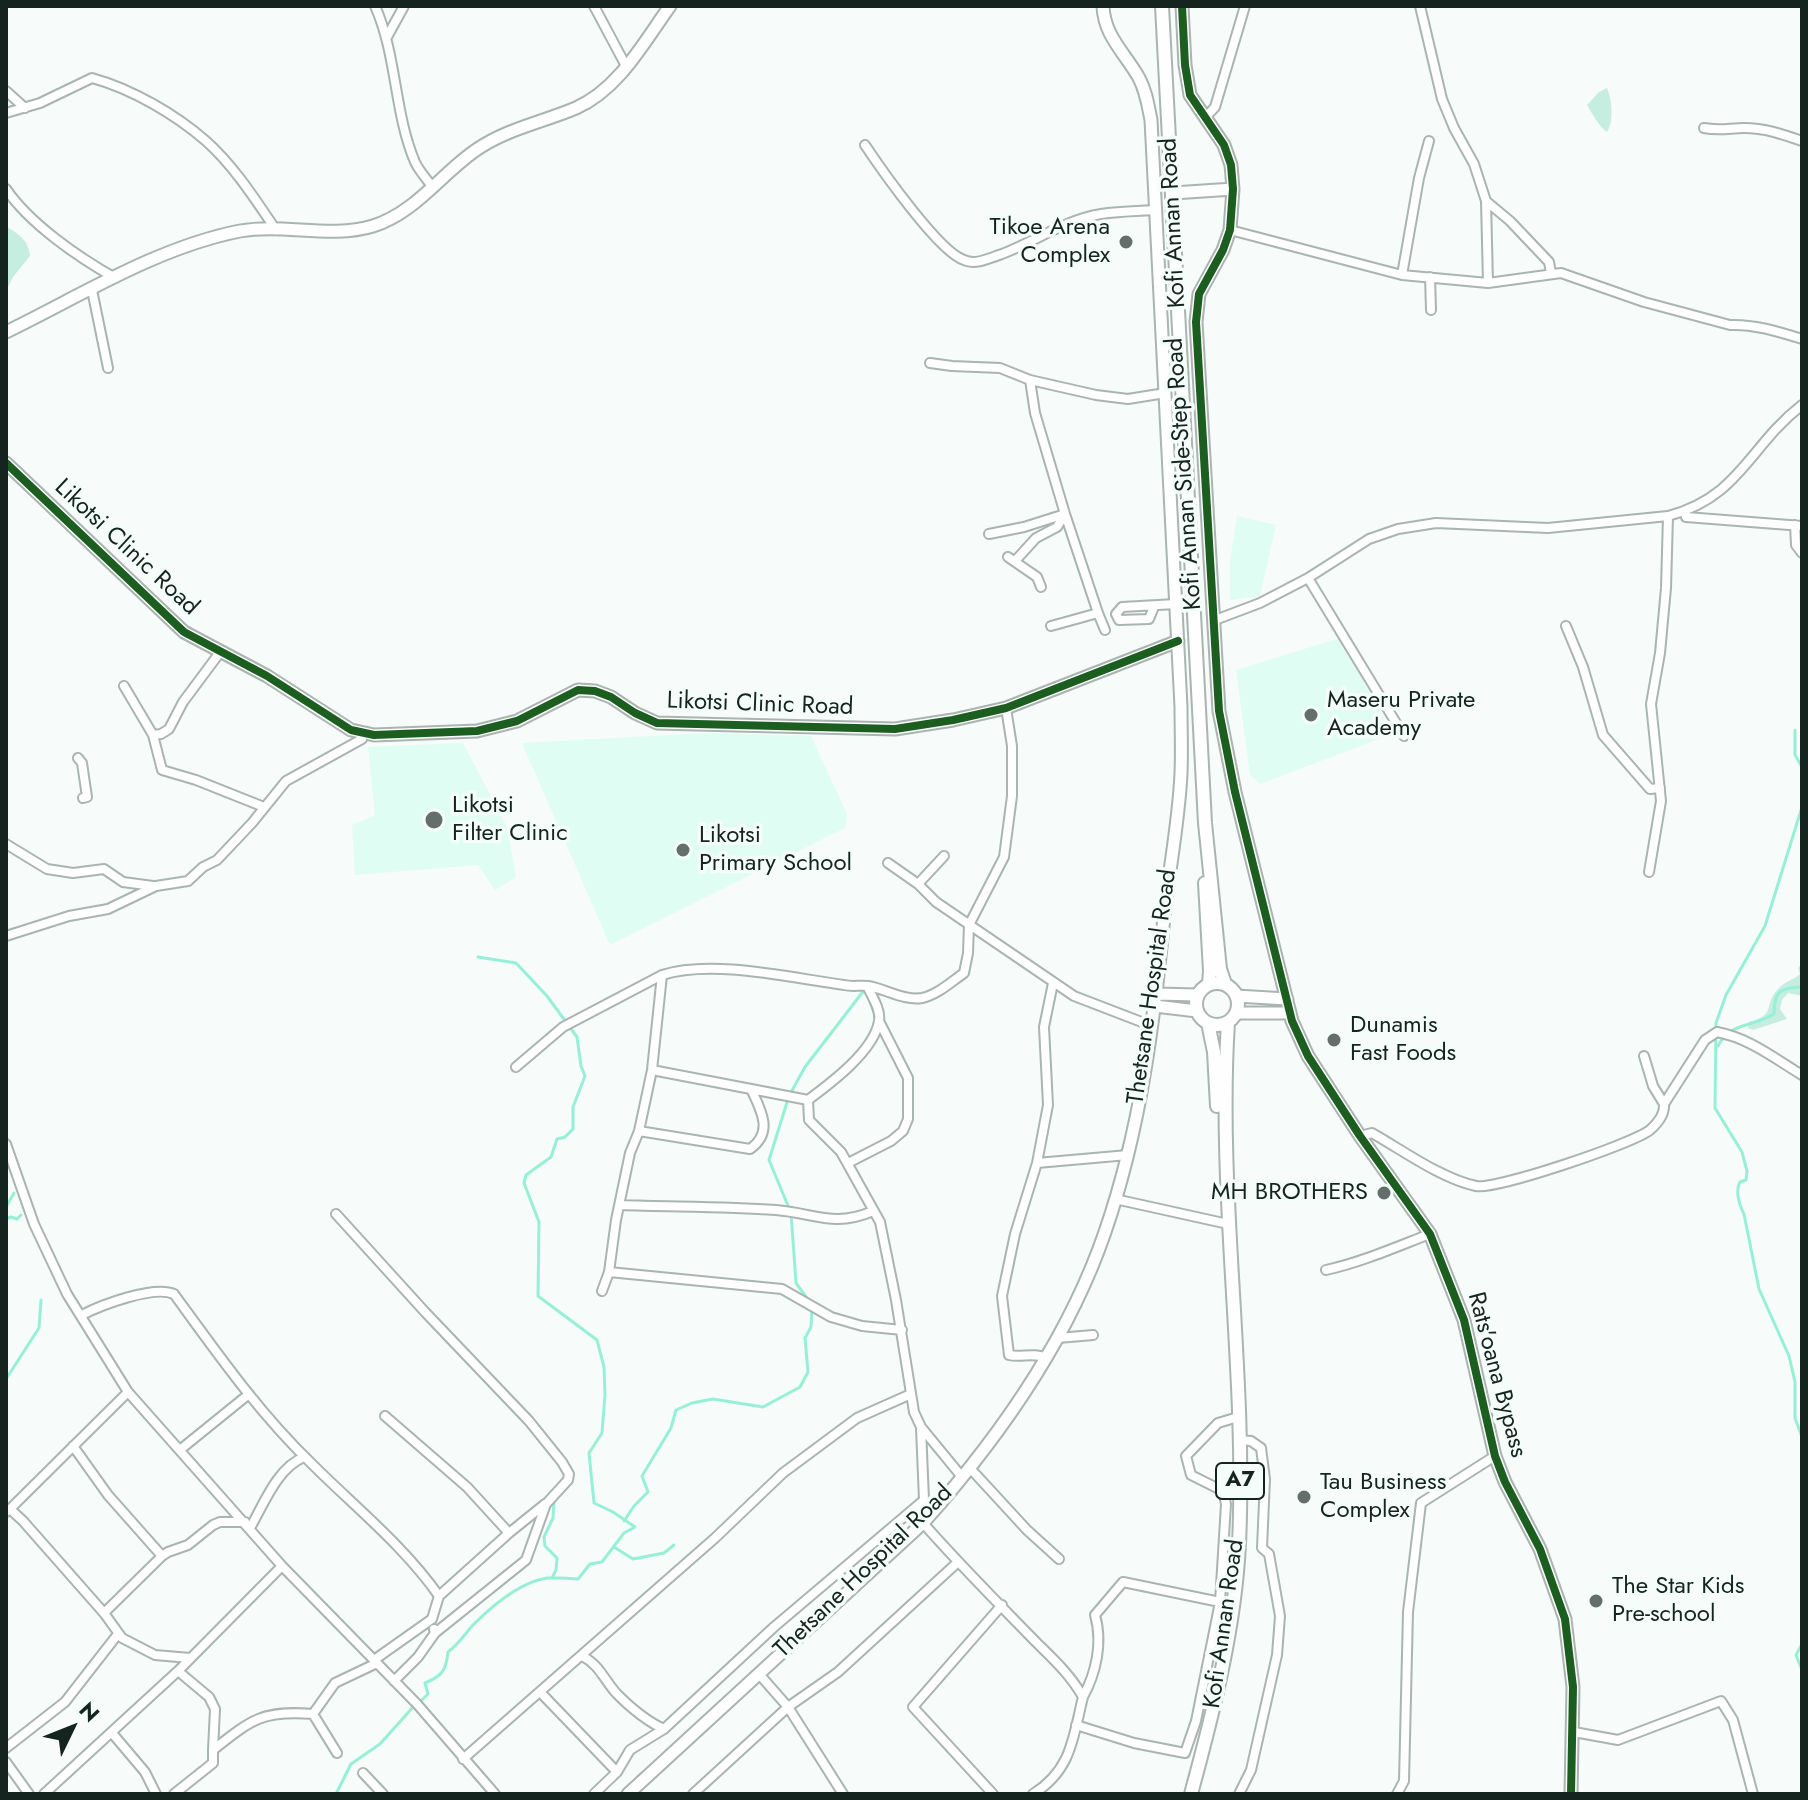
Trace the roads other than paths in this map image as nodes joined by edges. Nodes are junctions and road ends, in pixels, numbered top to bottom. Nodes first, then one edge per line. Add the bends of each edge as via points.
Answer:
1 (375, 6) edge
2 (404, 6) edge
3 (594, 6) edge
4 (670, 6) edge
5 (1103, 6) edge
6 (1162, 6) edge
7 (1182, 6) edge
8 (1245, 6) edge
9 (1420, 6) edge
10 (386, 37) junction
11 (626, 66) junction
12 (6, 91) edge
13 (25, 108) junction
14 (6, 113) edge
15 (1205, 118) junction
16 (1704, 128) dead end
17 (1429, 141) dead end
18 (1802, 141) edge
19 (865, 145) dead end
20 (433, 188) junction
21 (6, 189) edge
22 (1233, 189) junction
23 (1173, 193) junction
24 (1486, 201) junction
25 (1155, 210) junction
26 (276, 230) junction
27 (1230, 230) junction
28 (1551, 273) junction
29 (1402, 275) junction
30 (1430, 277) junction
31 (115, 278) junction
32 (1488, 283) junction
33 (92, 290) junction
34 (1431, 310) dead end
35 (6, 332) edge
36 (1802, 339) edge
37 (930, 363) dead end
38 (108, 368) dead end
39 (1030, 380) junction
40 (1165, 393) junction
41 (1802, 405) edge
42 (6, 463) edge
43 (1685, 512) junction
44 (1065, 514) junction
45 (1668, 516) junction
46 (1798, 526) edge
47 (989, 534) dead end
48 (1802, 553) edge
49 (1308, 578) junction
50 (1041, 587) dead end
51 (1176, 604) junction
52 (1154, 607) dead end
53 (1098, 613) junction
54 (1215, 620) junction
55 (1051, 626) dead end
56 (1566, 626) dead end
57 (1105, 630) dead end
58 (1178, 641) junction
59 (221, 651) junction
60 (124, 686) dead end
61 (1006, 708) junction
62 (361, 734) junction
63 (153, 735) junction
64 (1404, 736) dead end
65 (78, 758) dead end
66 (1660, 788) junction
67 (83, 798) dead end
68 (264, 807) junction
69 (1205, 823) junction
70 (6, 844) edge
71 (944, 856) dead end
72 (888, 863) dead end
73 (1649, 872) dead end
74 (918, 884) junction
75 (156, 886) junction
76 (969, 925) junction
77 (6, 936) edge
78 (662, 975) junction
79 (1053, 983) junction
80 (1209, 984) junction
81 (1225, 984) junction
82 (867, 986) junction
83 (1197, 995) junction
84 (1236, 996) junction
85 (1287, 999) junction
86 (1156, 1000) junction
87 (1197, 1011) junction
88 (1289, 1013) junction
89 (1232, 1017) junction
90 (879, 1021) junction
91 (1208, 1023) junction
92 (1152, 1026) junction
93 (1644, 1056) dead end
94 (516, 1067) dead end
95 (652, 1070) junction
96 (1802, 1075) edge
97 (751, 1089) junction
98 (808, 1100) junction
99 (1664, 1104) junction
100 (639, 1131) junction
101 (1360, 1136) junction
102 (6, 1144) edge
103 (1128, 1155) junction
104 (848, 1163) junction
105 (1037, 1163) junction
106 (1225, 1164) junction
107 (1115, 1199) junction
108 (620, 1205) junction
109 (873, 1211) junction
110 (336, 1214) dead end
111 (1228, 1224) junction
112 (1430, 1234) junction
113 (1326, 1270) dead end
114 (609, 1272) junction
115 (602, 1291) dead end
116 (82, 1315) junction
117 (902, 1330) junction
118 (1093, 1335) dead end
119 (1058, 1338) junction
120 (1046, 1358) junction
121 (128, 1392) junction
122 (249, 1394) junction
123 (911, 1394) junction
124 (385, 1416) dead end
125 (1238, 1417) junction
126 (921, 1427) junction
127 (1239, 1440) junction
128 (73, 1446) junction
129 (181, 1449) junction
130 (1495, 1456) junction
131 (304, 1457) junction
132 (966, 1472) junction
133 (546, 1504) junction
134 (8, 1510) edge
135 (923, 1523) junction
136 (248, 1525) junction
137 (509, 1533) junction
138 (162, 1556) junction
139 (1059, 1559) dead end
140 (958, 1562) junction
141 (282, 1566) junction
142 (439, 1596) junction
143 (1220, 1602) junction
144 (1002, 1605) junction
145 (104, 1613) junction
146 (432, 1619) junction
147 (435, 1633) junction
148 (118, 1634) junction
149 (582, 1656) junction
150 (190, 1658) junction
151 (375, 1662) junction
152 (178, 1671) junction
153 (759, 1674) junction
154 (394, 1681) junction
155 (541, 1693) junction
156 (1083, 1697) junction
157 (788, 1707) junction
158 (313, 1714) junction
159 (1076, 1725) junction
160 (664, 1729) junction
161 (1574, 1732) junction
162 (112, 1733) junction
163 (6, 1748) edge
164 (213, 1750) junction
165 (337, 1753) dead end
166 (463, 1759) junction
167 (6, 1762) edge
168 (617, 1772) junction
169 (363, 1773) dead end
170 (49, 1792) edge
171 (29, 1794) edge
172 (156, 1794) edge
173 (174, 1794) edge
174 (383, 1794) edge
175 (495, 1794) edge
176 (594, 1794) edge
177 (628, 1794) edge
178 (693, 1794) edge
179 (843, 1794) edge
180 (993, 1794) edge
181 (1033, 1794) edge
182 (1191, 1794) edge
183 (1239, 1794) edge
184 (1397, 1794) edge
185 (1571, 1794) edge
186 (1753, 1794) edge

1 - 10 street
2 - 10 street
3 - 11 street
4 - 11 street
5 - 25 street, Thetsane Hospital Road via 1110,36 1146,95
6 - 23 main road, Kofi Annan Road
7 - 15 street, Kofi Annan Side-Step Road via 1190,95
8 - 15 street via 1215,107
9 - 24 street via 1442,99
10 - 20 street via 405,131 416,164
11 - 20 street via 578,107 477,149
12 - 13 street
13 - 14 street
13 - 26 street via 92,78 115,84 206,141
15 - 22 street, Kofi Annan Side-Step Road via 1224,145
16 - 18 street via 1773,130
17 - 29 street
19 - 25 street via 914,211 963,260 986,260 1100,214
20 - 26 street via 374,226 334,232
21 - 31 street via 34,220
22 - 23 street
22 - 27 street, Kofi Annan Side-Step Road
23 - 69 main road, Kofi Annan Road
24 - 28 street via 1549,262
24 - 32 street
25 - 40 street, Thetsane Hospital Road
26 - 31 street via 243,231 182,246
27 - 29 street
27 - 54 street, Kofi Annan Side-Step Road via 1199,294 1196,322
28 - 32 street
28 - 36 street via 1730,325
29 - 30 street
30 - 32 street
30 - 34 street
31 - 33 street
33 - 35 street
33 - 38 street
37 - 39 street via 1000,368
39 - 40 street via 1128,399
39 - 44 street
40 - 51 street, Thetsane Hospital Road
41 - 43 street via 1728,486
42 - 59 street, Likotsi Clinic Road via 160,612
43 - 45 street
43 - 46 street via 1686,517
44 - 47 street
44 - 50 street via 1057,527 1012,559 1037,577
44 - 53 street
45 - 49 street via 1548,528 1410,526 1369,539
45 - 66 street via 1666,588 1651,704
46 - 48 street via 1796,545
49 - 54 street
49 - 64 street
51 - 52 street
51 - 58 street, Thetsane Hospital Road
53 - 55 street
53 - 57 street
54 - 85 street, Kofi Annan Side-Step Road via 1219,711
56 - 66 street via 1603,735 1650,789
58 - 61 street, Likotsi Clinic Road
58 - 86 street, Thetsane Hospital Road via 1181,774
59 - 62 street, Likotsi Clinic Road
59 - 63 street via 169,729
60 - 63 street
61 - 62 street, Likotsi Clinic Road via 895,729 695,725 657,723 611,697 578,690 517,721 477,731
61 - 76 street via 1012,783 1004,857
62 - 68 street via 362,739 286,781
63 - 68 street via 162,770
65 - 67 street via 87,797
66 - 73 street
68 - 75 street via 217,860 188,881
69 - 80 main road, Kofi Annan Road
69 - 81 main road, Kofi Annan Road
70 - 75 street via 47,869 104,869 123,882
71 - 74 street
72 - 74 street
74 - 76 street
75 - 77 street via 108,909
76 - 79 street
76 - 82 street via 964,973 934,994 920,999
78 - 82 street via 711,969
78 - 94 street via 563,1027
78 - 95 street
79 - 92 street
79 - 105 street via 1044,1027 1048,1105
80 - 81 main road
80 - 83 main road
81 - 84 main road
82 - 90 street
83 - 86 street
83 - 87 main road
84 - 85 street
84 - 89 main road, A7
85 - 88 street, Rats'oana Bypass
86 - 87 street
86 - 92 street, Thetsane Hospital Road
87 - 91 main road
88 - 89 street
88 - 101 street, Rats'oana Bypass via 1308,1056
89 - 91 main road via 1222,1024
89 - 106 main road, Kofi Annan Road / A7 via 1224,1080
90 - 98 street via 861,1056
90 - 104 street via 908,1078 908,1119 891,1141
91 - 106 main road, Kofi Annan Road / A7
92 - 103 street, Thetsane Hospital Road
93 - 99 street
95 - 97 street
95 - 100 street
96 - 99 street via 1749,1042 1717,1032 1705,1040
97 - 98 street
97 - 100 street via 765,1119 759,1141 750,1149
98 - 104 street via 809,1120
99 - 101 street via 1661,1118 1649,1131 1625,1143 1479,1187 1372,1133
100 - 108 street
101 - 112 street, Rats'oana Bypass
102 - 116 street via 34,1224
103 - 105 street
103 - 107 street, Thetsane Hospital Road
104 - 109 street
105 - 120 street via 1002,1296 1009,1355
106 - 111 main road, Kofi Annan Road / A7
107 - 111 street
107 - 119 street, Thetsane Hospital Road
108 - 109 street via 780,1210 816,1219
108 - 114 street
109 - 117 street via 886,1243
110 - 133 street via 562,1462 568,1480
111 - 125 main road, Kofi Annan Road / A7
112 - 113 street via 1359,1263
112 - 130 street, Rats'oana Bypass via 1464,1320
114 - 115 street
114 - 117 street via 782,1289 831,1317
116 - 121 street
116 - 122 street via 159,1291 174,1294
117 - 123 street
118 - 119 street
119 - 120 street, Thetsane Hospital Road
120 - 132 street, Thetsane Hospital Road
121 - 128 street
121 - 129 street
122 - 129 street
122 - 131 street
123 - 126 street
123 - 149 street via 857,1418 783,1473
124 - 137 street via 467,1487
125 - 127 main road, Kofi Annan Road / A7
125 - 143 street via 1218,1423 1186,1456 1191,1475 1223,1491
126 - 132 street
126 - 160 street via 924,1500
127 - 182 main road, Kofi Annan Road / A7 via 1239,1546 1232,1605 1215,1706
127 - 183 street via 1261,1448 1262,1548 1269,1554 1280,1616 1277,1655 1251,1770
128 - 134 street
128 - 138 street
129 - 136 street
130 - 161 street, Rats'oana Bypass via 1540,1549 1565,1619
130 - 184 street via 1421,1503 1408,1612 1404,1781
131 - 136 street via 280,1477
131 - 142 street via 407,1557
132 - 135 street, Thetsane Hospital Road
132 - 139 street
133 - 137 street
133 - 147 street via 526,1560
134 - 145 street
135 - 140 street
135 - 153 street, Thetsane Hospital Road
136 - 138 street via 220,1522
136 - 141 street
137 - 142 street
138 - 145 street
140 - 144 street
140 - 157 street via 838,1672
141 - 150 street
141 - 151 street
142 - 146 street
143 - 156 street via 1123,1582 1095,1615 1098,1644 1092,1680
143 - 159 street via 1185,1753
144 - 156 street via 1071,1677
144 - 180 street via 913,1707
145 - 148 street
146 - 147 street
146 - 151 street
147 - 154 street
148 - 150 street via 155,1655
148 - 163 street via 65,1702
149 - 155 street
149 - 160 street via 594,1662 641,1716
150 - 152 street
151 - 154 street
151 - 158 street via 335,1683
152 - 162 street
152 - 164 street via 209,1697 215,1709
153 - 157 street
153 - 177 street, Thetsane Hospital Road
154 - 166 street
155 - 166 street
155 - 168 street
156 - 159 street
157 - 178 street
157 - 179 street
158 - 164 street via 263,1715
158 - 165 street
159 - 181 street via 1067,1760 1047,1786
160 - 168 street via 630,1750
161 - 185 street, Rats'oana Bypass
161 - 186 street via 1618,1740 1721,1701 1733,1720
162 - 170 street
162 - 172 street
164 - 173 street via 213,1763
166 - 175 street
167 - 171 street
168 - 176 street
169 - 174 street

